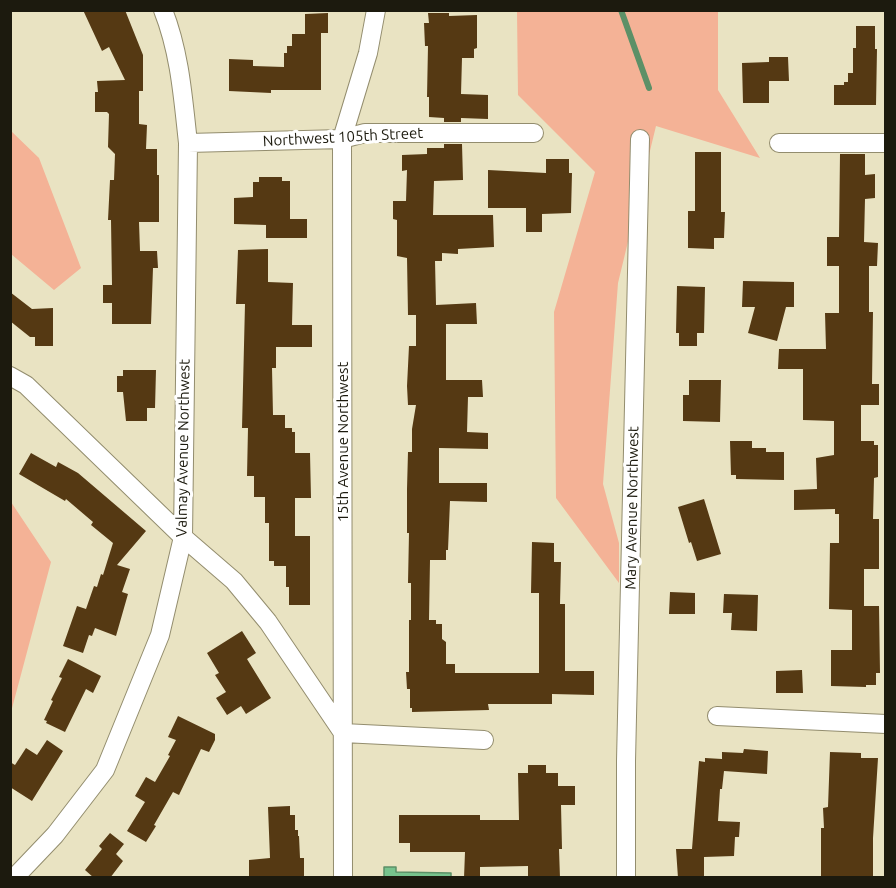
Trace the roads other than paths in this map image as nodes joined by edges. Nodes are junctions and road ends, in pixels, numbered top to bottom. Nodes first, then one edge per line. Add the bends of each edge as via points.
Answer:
1 (163, 10) edge
2 (376, 10) edge
3 (534, 134) dead end
4 (640, 138) dead end
5 (342, 139) junction
6 (188, 143) junction
7 (779, 143) dead end
8 (885, 143) edge
9 (10, 376) edge
10 (183, 537) junction
11 (717, 716) dead end
12 (885, 724) edge
13 (343, 733) junction
14 (484, 740) dead end
15 (14, 878) edge
16 (344, 878) edge
17 (626, 878) edge

1 - 6 street, Valmay Avenue Northwest via 176,53
2 - 5 street, 15th Avenue Northwest via 368,53
3 - 5 street, Northwest 105th Street via 365,133
4 - 17 street, Mary Avenue Northwest
5 - 6 street, Northwest 105th Street
5 - 13 street, 15th Avenue Northwest
6 - 10 street, Valmay Avenue Northwest
7 - 8 street
9 - 10 street via 26,385
10 - 13 street via 234,581 268,622
10 - 15 street, Valmay Avenue Northwest via 160,635 105,770 55,835
11 - 12 street
13 - 14 street
13 - 16 street, 15th Avenue Northwest

